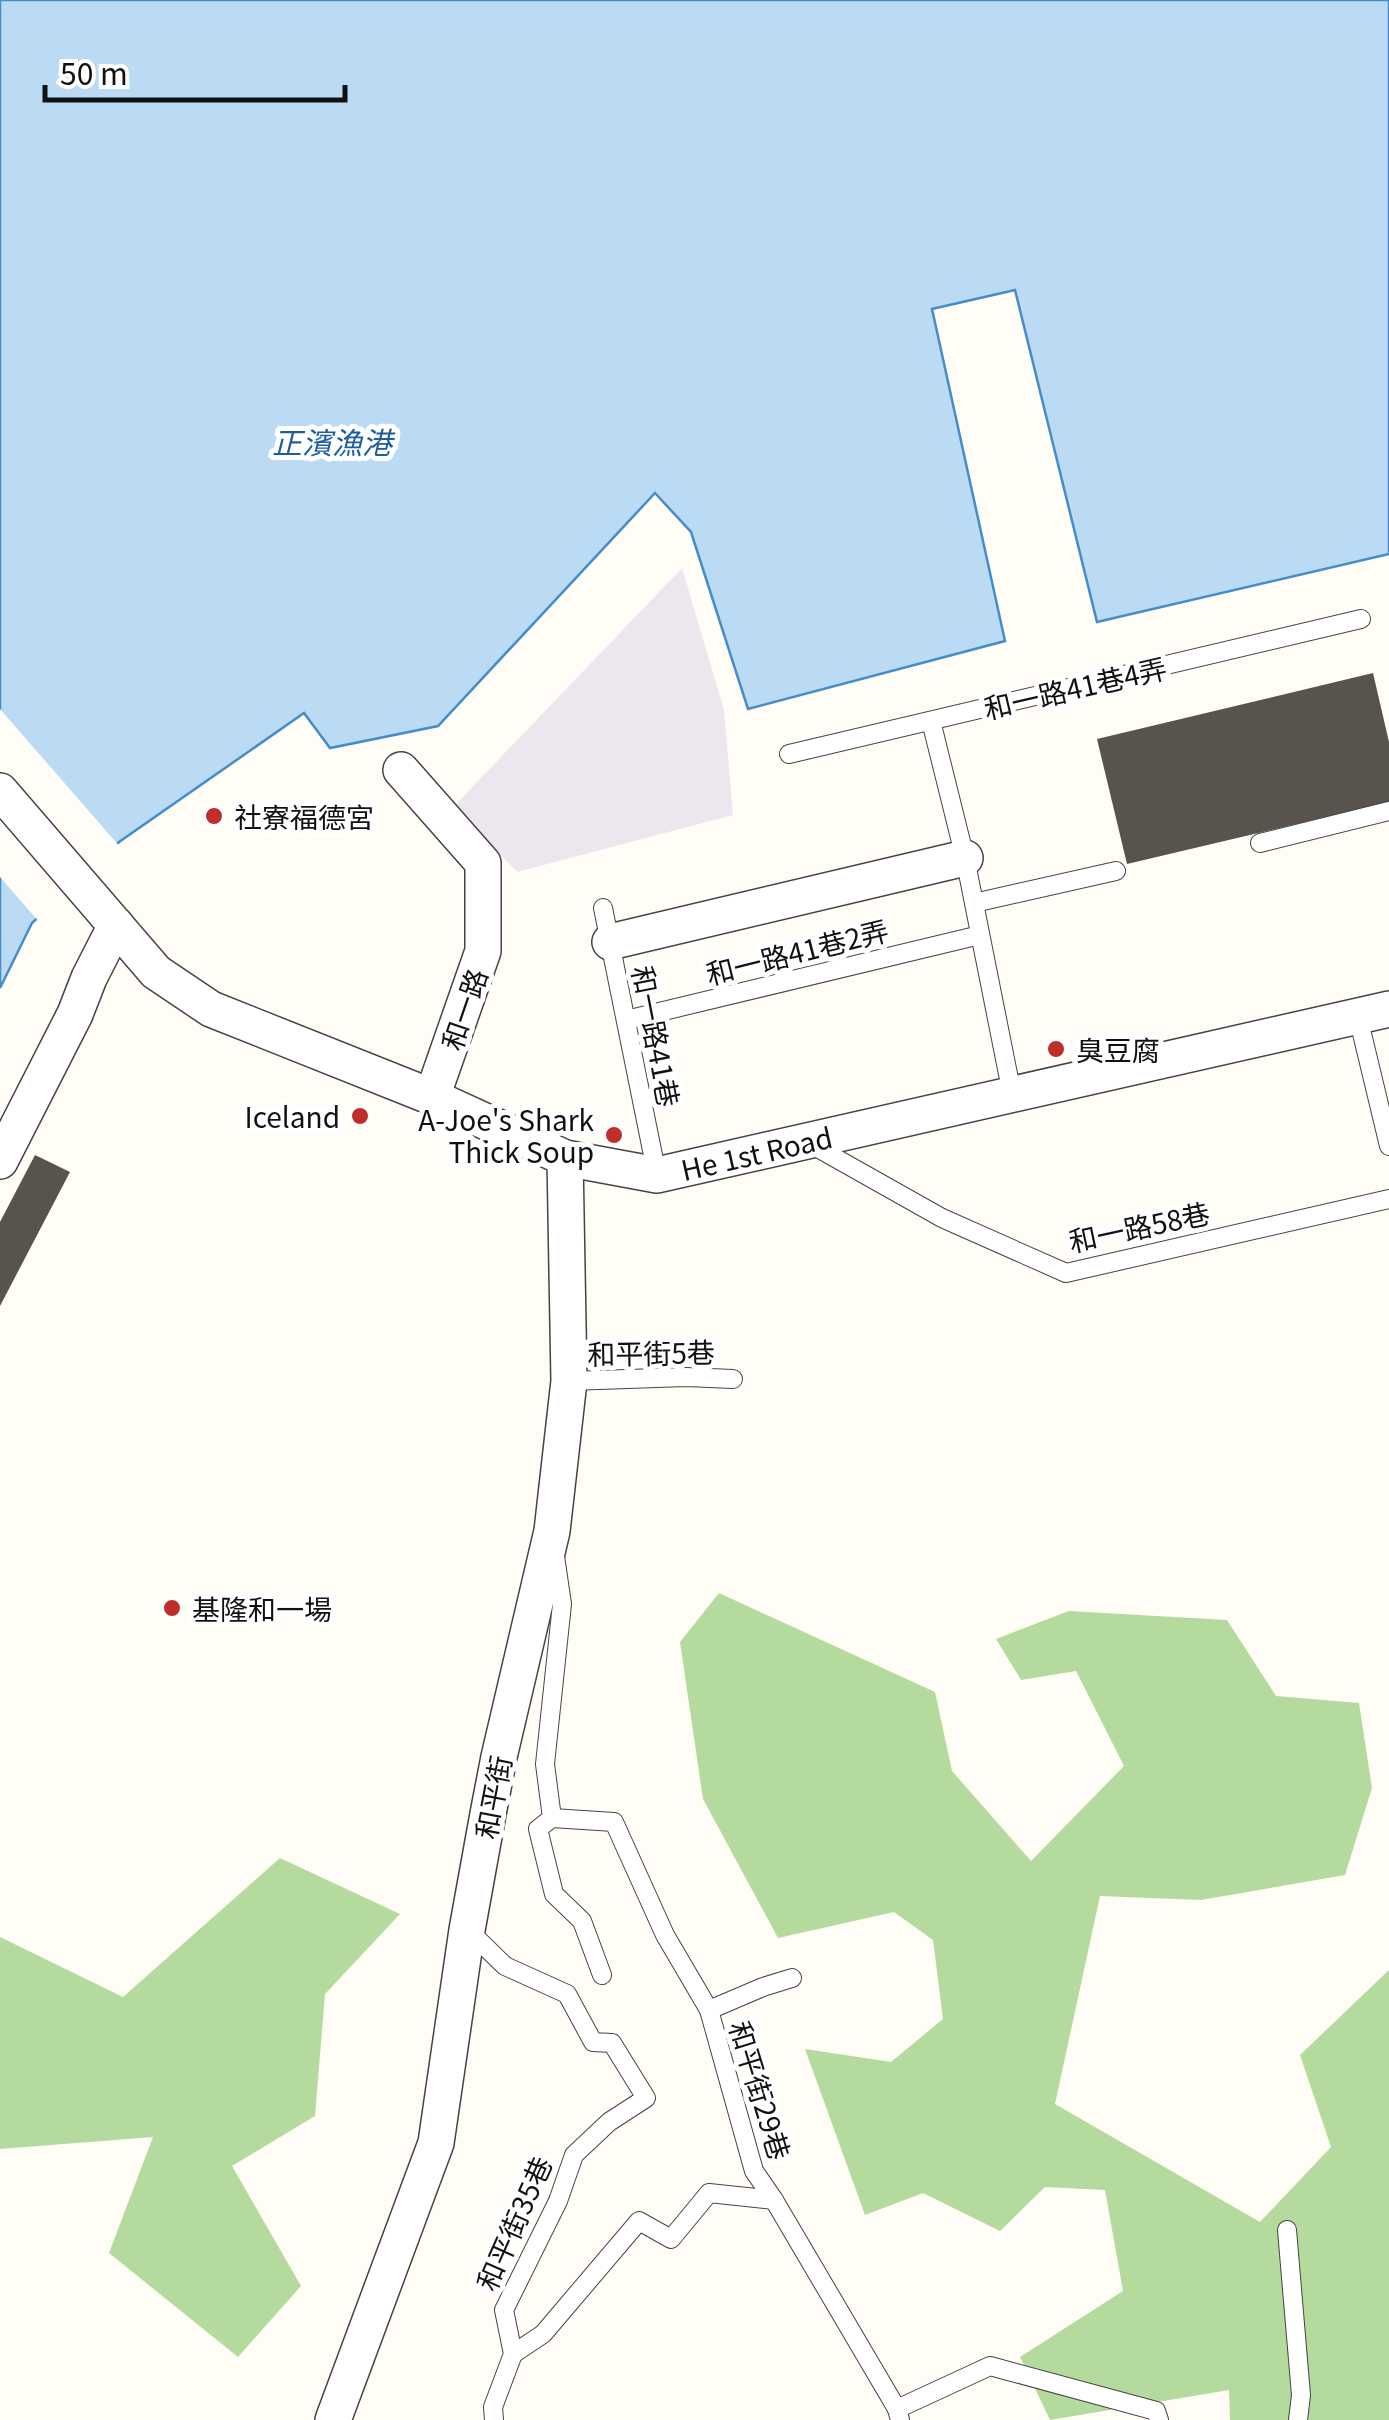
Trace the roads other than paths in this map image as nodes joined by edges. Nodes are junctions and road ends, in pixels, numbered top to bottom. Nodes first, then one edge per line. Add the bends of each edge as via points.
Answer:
1 (1361, 619) dead end
2 (931, 721) junction
3 (789, 754) dead end
4 (401, 770) dead end
5 (0, 791) edge
6 (1389, 810) edge
7 (1260, 843) dead end
8 (965, 858) junction
9 (1116, 871) dead end
10 (974, 903) junction
11 (109, 916) junction
12 (607, 925) joint
13 (980, 935) junction
14 (1374, 1013) edge
15 (626, 1020) junction
16 (1012, 1094) junction
17 (432, 1098) junction
18 (806, 1142) junction
19 (1389, 1146) edge
20 (565, 1158) junction
21 (0, 1160) edge
22 (657, 1175) junction
23 (1389, 1199) edge
24 (733, 1379) dead end
25 (569, 1381) junction
26 (552, 1531) junction
27 (552, 1818) junction
28 (468, 1930) junction
29 (602, 1975) dead end
30 (792, 1978) dead end
31 (708, 2010) junction
32 (774, 2200) junction
33 (1287, 2230) dead end
34 (513, 2354) junction
35 (899, 2414) edge
36 (334, 2420) edge
37 (494, 2420) edge
38 (1160, 2420) edge
39 (1298, 2420) edge

1 - 2 lane, 和一路41巷4弄
2 - 3 lane, 和一路41巷4弄
2 - 8 lane
4 - 17 street, 和一路 via 483,863 483,951
5 - 11 street, He 1st Road
6 - 7 lane
8 - 10 lane
8 - 12 street
9 - 10 lane
10 - 13 lane
11 - 17 street, He 1st Road via 156,972 210,1008
11 - 21 street via 75,1014
12 - 15 lane, 和一路41巷
13 - 15 lane, 和一路41巷2弄
13 - 16 lane
14 - 16 street, He 1st Road
14 - 19 lane
15 - 22 lane, 和一路41巷
16 - 18 street, He 1st Road
17 - 20 street, He 1st Road
18 - 22 street, He 1st Road
18 - 23 lane, 和一路58巷 via 942,1218 1066,1273
20 - 22 street, He 1st Road
20 - 25 street, 和平街
24 - 25 lane, 和平街5巷
25 - 26 street, 和平街
26 - 27 lane via 562,1604 545,1764
26 - 28 street, 和平街 via 499,1756
27 - 29 lane via 538,1830 554,1894 582,1921
27 - 31 lane, 和平街29巷 via 614,1822 665,1936
28 - 34 lane, 和平街35巷 via 505,1966 568,1994 593,2042 612,2044 646,2098 574,2155 504,2310
28 - 36 street, 和平街 via 436,2143
30 - 31 lane
31 - 32 lane, 和平街29巷 via 754,2172
32 - 34 lane via 708,2193 672,2239 639,2221 542,2334
32 - 35 lane, 和平街29巷
33 - 39 lane
34 - 37 lane, 和平街35巷
35 - 38 lane via 990,2366 1156,2411

